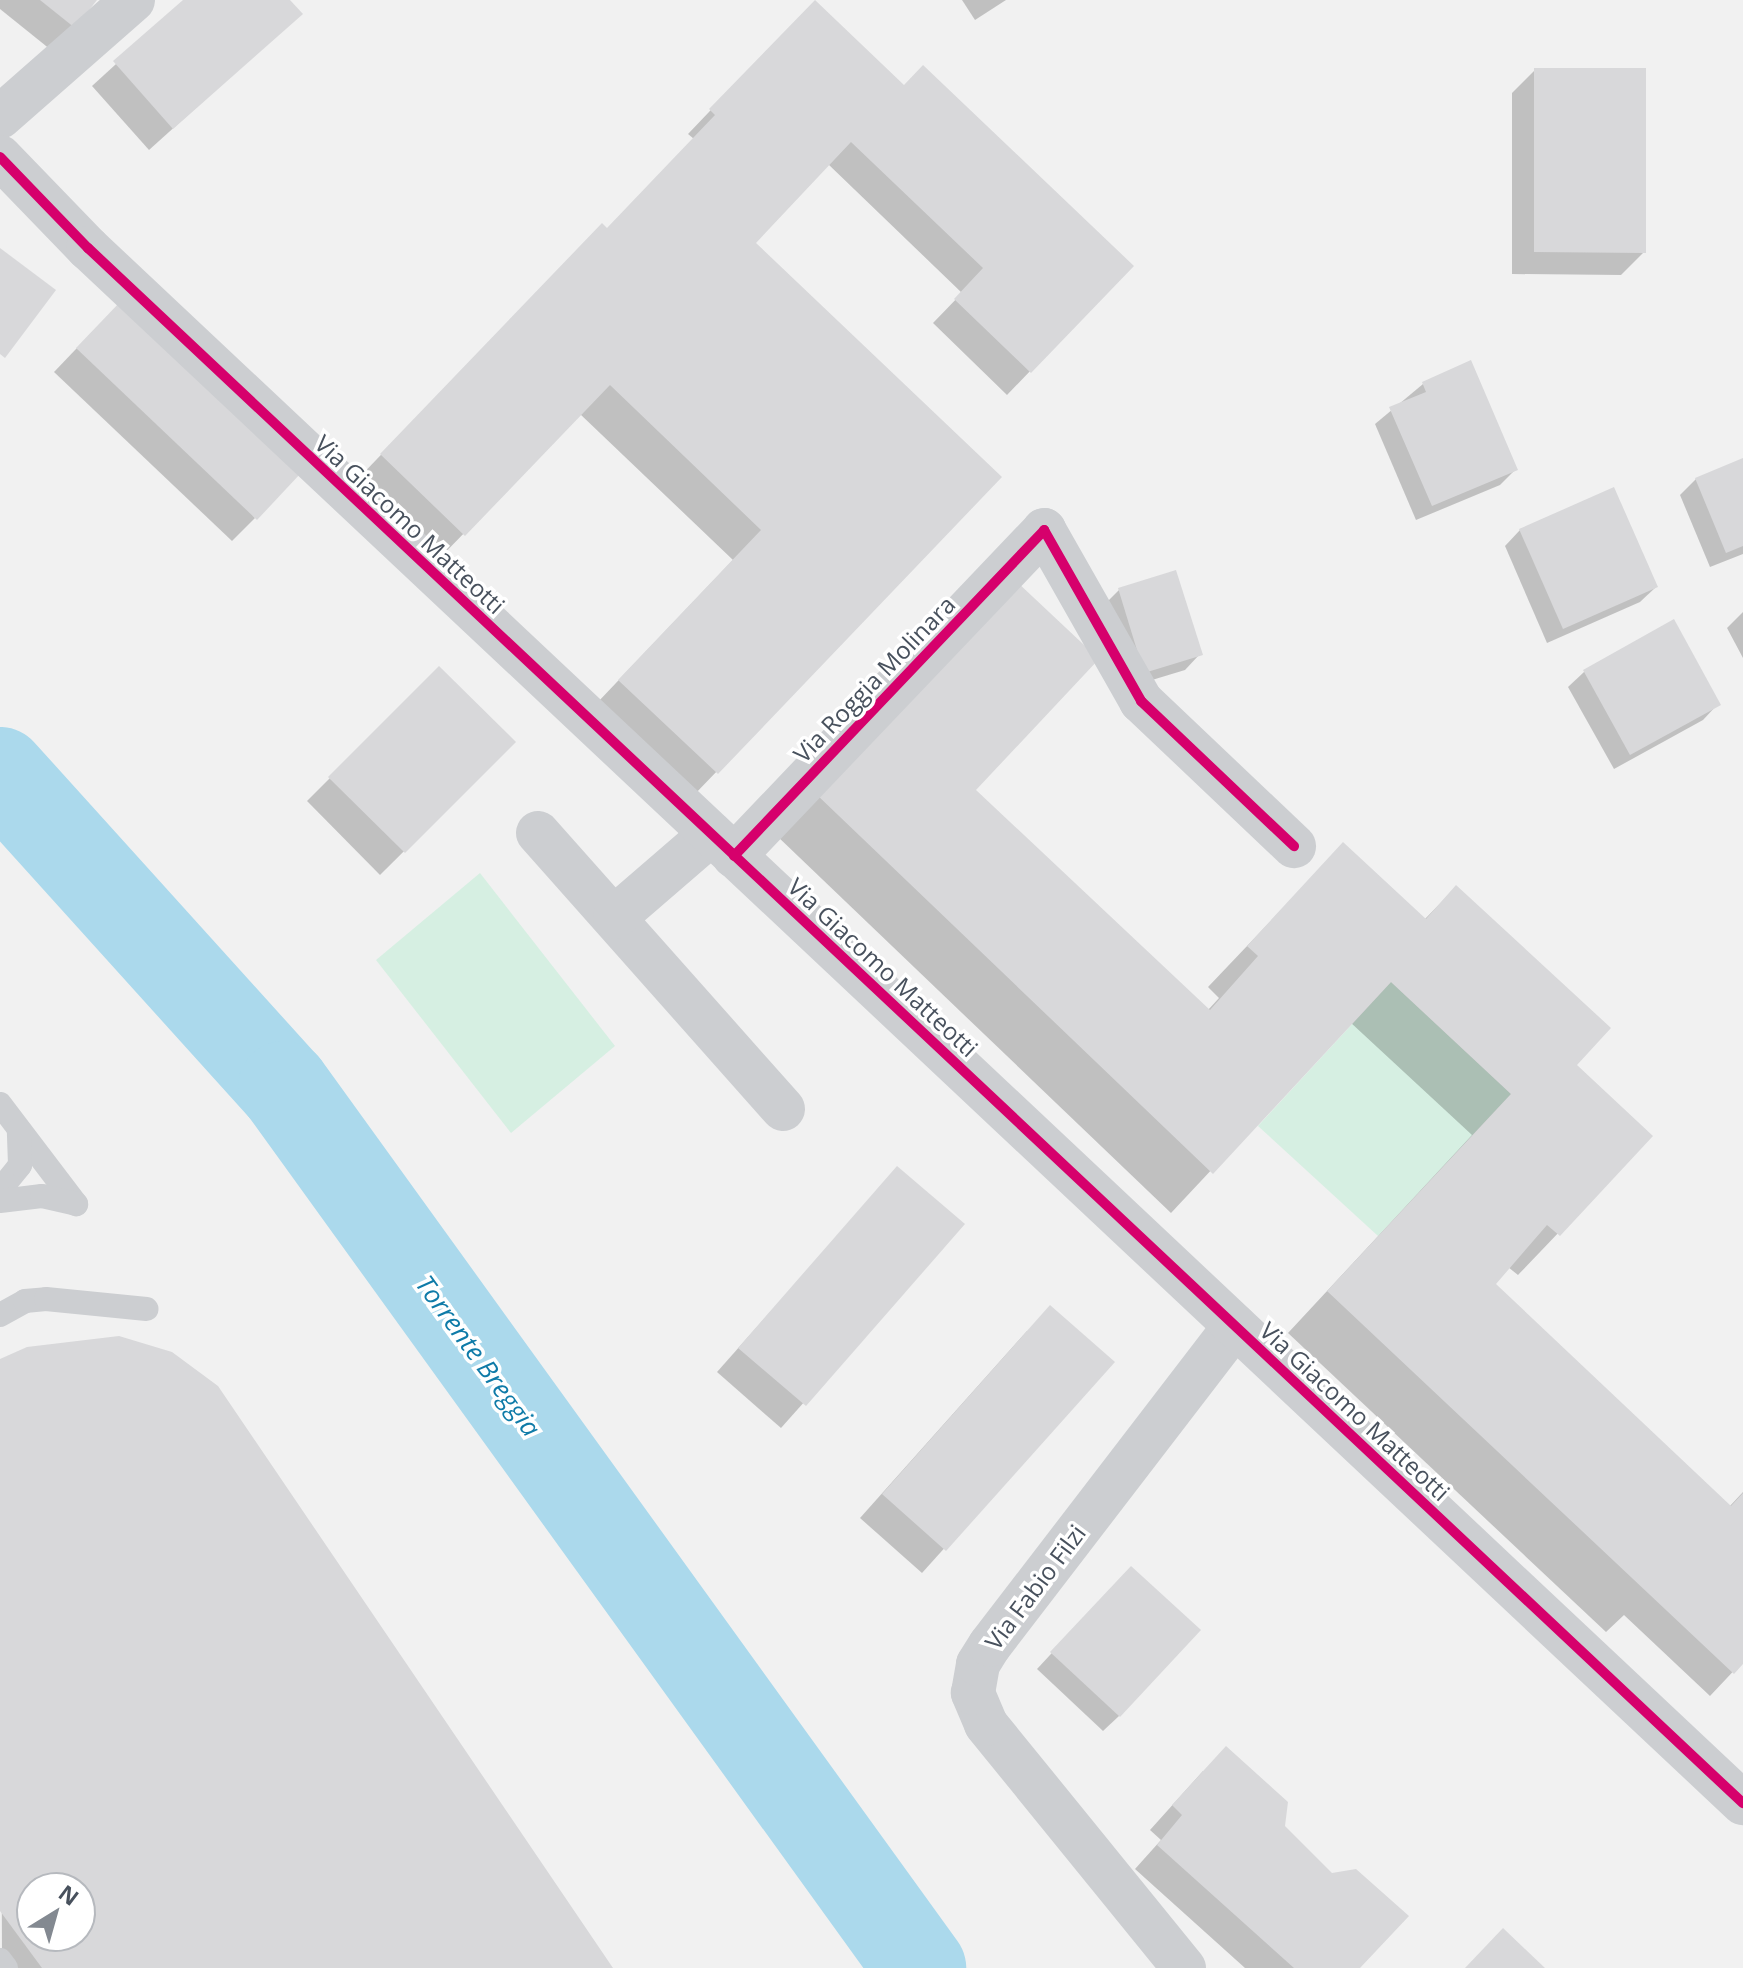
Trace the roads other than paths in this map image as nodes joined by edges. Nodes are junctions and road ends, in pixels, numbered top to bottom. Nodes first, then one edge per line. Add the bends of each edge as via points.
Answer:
1 (133, 0) edge
2 (0, 117) edge
3 (0, 157) edge
4 (538, 833) dead end
5 (723, 845) junction
6 (1294, 846) dead end
7 (615, 917) junction
8 (0, 1104) edge
9 (783, 1109) dead end
10 (18, 1127) junction
11 (0, 1190) edge
12 (0, 1201) edge
13 (147, 1309) dead end
14 (0, 1315) edge
15 (1235, 1326) junction
16 (1743, 1803) edge
17 (0, 1960) edge
18 (6, 1968) edge
19 (1184, 1968) edge

1 - 2 street
3 - 5 street, Via Giacomo Matteotti via 88,248
4 - 7 street
5 - 6 street, Via Roggia Molinara via 1044,530 1141,701
5 - 7 street, Via Roggia Molinara
5 - 15 street, Via Giacomo Matteotti
7 - 9 street
8 - 10 lane
10 - 11 lane via 24,1147 20,1165
10 - 12 lane via 76,1204 42,1196
13 - 14 lane via 46,1299 25,1301
15 - 16 street, Via Giacomo Matteotti
15 - 19 street, Via Fabio Filzi via 990,1645 978,1664 973,1693 986,1724
17 - 18 lane

